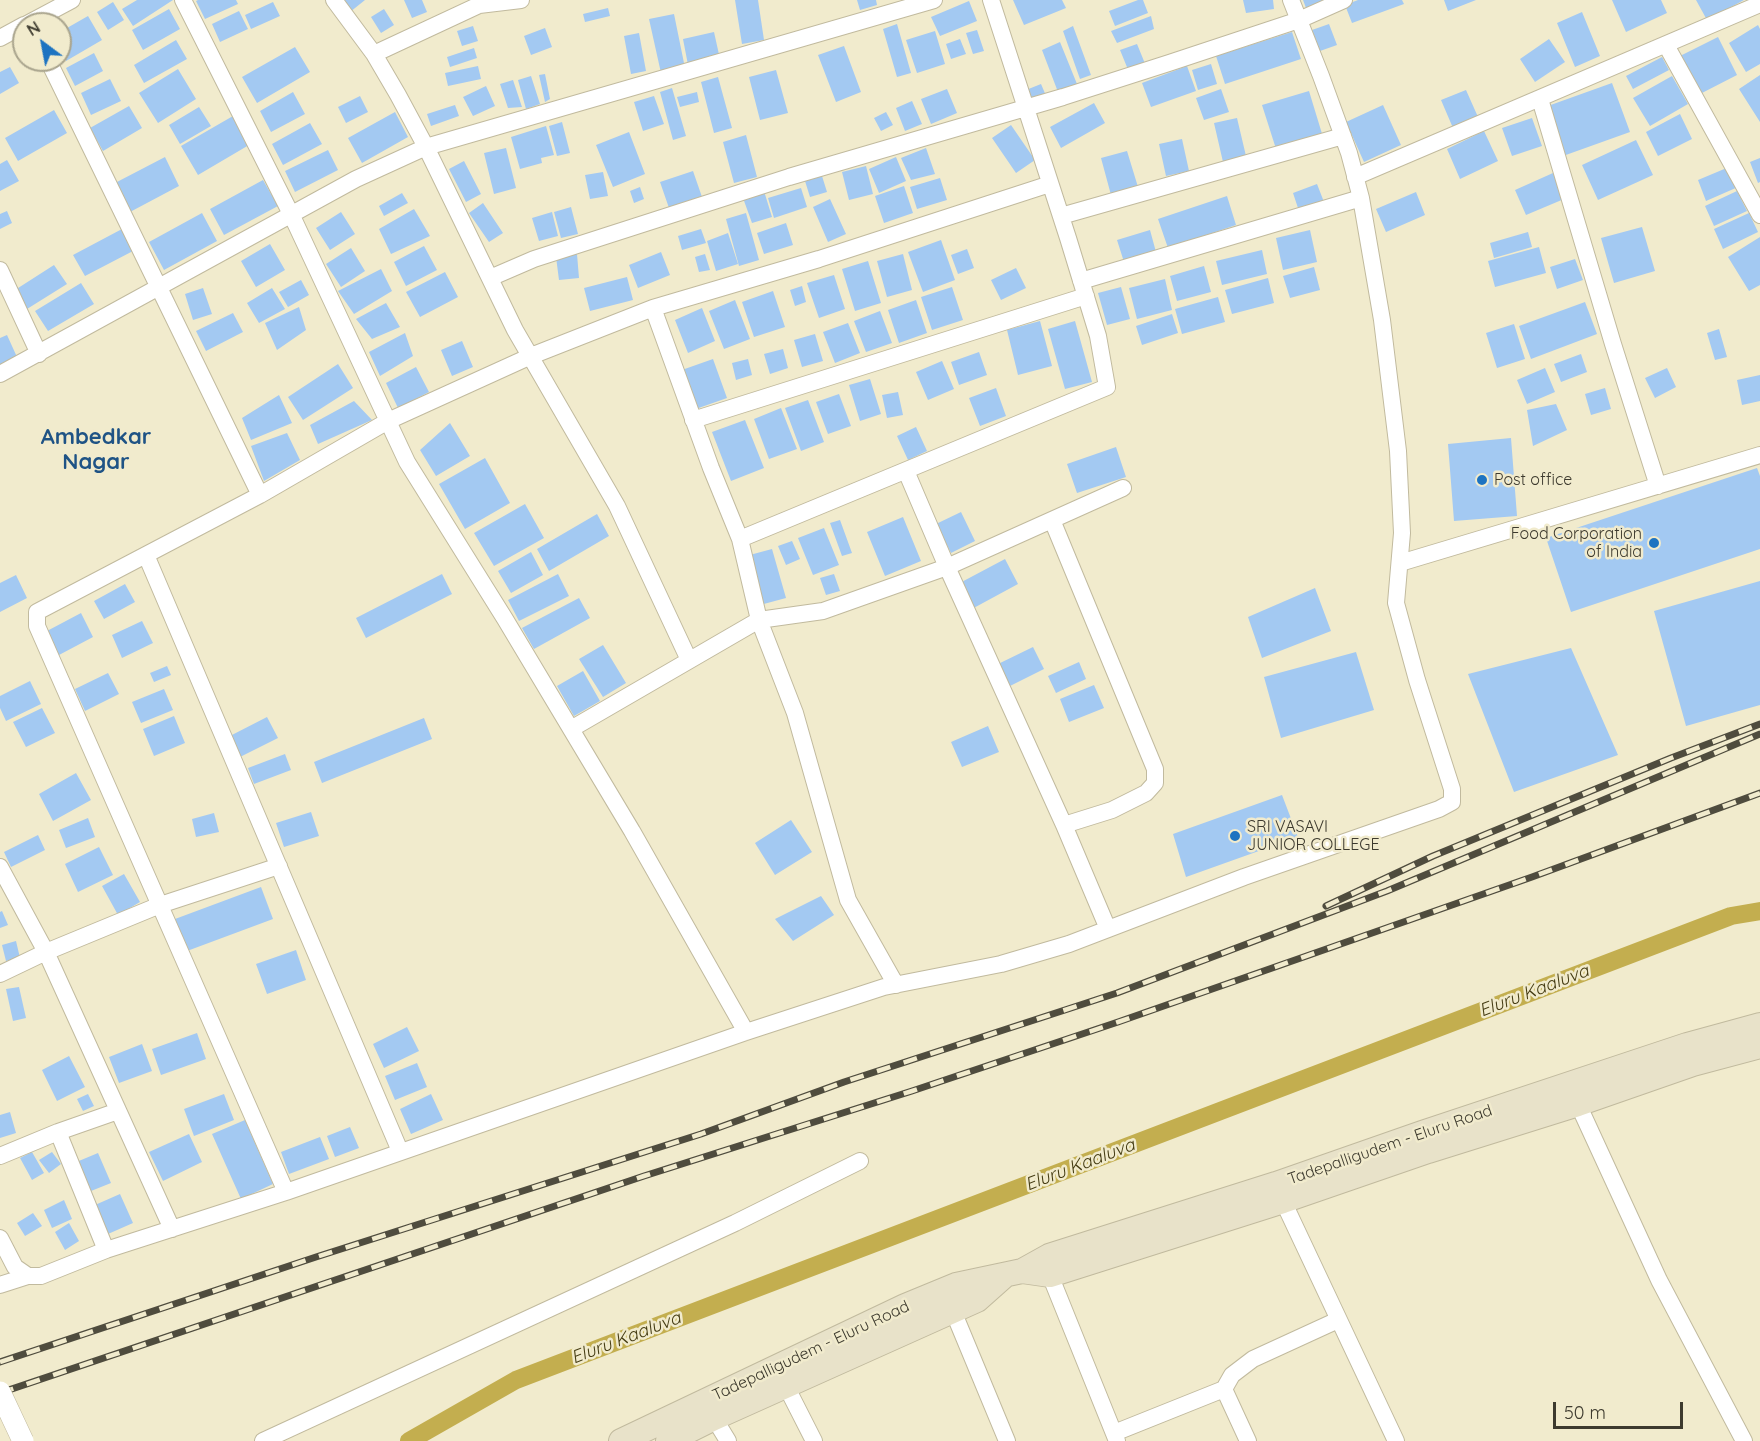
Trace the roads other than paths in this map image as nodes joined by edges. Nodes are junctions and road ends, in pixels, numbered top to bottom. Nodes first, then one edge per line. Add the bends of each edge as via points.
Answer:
1 (72, 0) edge
2 (183, 0) edge
3 (334, 0) edge
4 (521, 0) edge
5 (934, 0) edge
6 (991, 0) edge
7 (1291, 0) edge
8 (1344, 0) edge
9 (1760, 4) edge
10 (50, 12) edge
11 (1299, 20) junction
12 (1666, 45) junction
13 (374, 54) junction
14 (54, 72) edge
15 (1540, 99) junction
16 (1025, 108) junction
17 (1343, 136) junction
18 (426, 147) junction
19 (1355, 177) junction
20 (1050, 184) junction
21 (1361, 198) junction
22 (1760, 215) edge
23 (292, 216) junction
24 (1061, 216) junction
25 (0, 270) edge
26 (489, 278) junction
27 (159, 289) junction
28 (1083, 289) junction
29 (653, 308) junction
30 (39, 354) junction
31 (531, 356) junction
32 (0, 374) edge
33 (693, 420) junction
34 (388, 421) junction
35 (1760, 455) edge
36 (906, 471) junction
37 (1658, 486) junction
38 (1123, 488) dead end
39 (260, 495) junction
40 (1052, 520) junction
41 (740, 539) junction
42 (146, 555) junction
43 (1400, 563) junction
44 (947, 567) junction
45 (759, 620) junction
46 (689, 660) junction
47 (571, 729) junction
48 (1064, 825) junction
49 (279, 866) junction
50 (0, 867) edge
51 (5, 886) edge
52 (160, 905) junction
53 (1108, 929) junction
54 (46, 952) junction
55 (0, 974) edge
56 (896, 985) junction
57 (1760, 1025) edge
58 (746, 1032) junction
59 (1760, 1046) edge
60 (1578, 1104) junction
61 (118, 1111) junction
62 (58, 1132) junction
63 (400, 1151) junction
64 (0, 1156) edge
65 (860, 1161) dead end
66 (286, 1192) junction
67 (1283, 1201) junction
68 (172, 1229) junction
69 (0, 1238) edge
70 (106, 1250) junction
71 (1005, 1274) junction
72 (1050, 1275) junction
73 (27, 1276) junction
74 (0, 1285) edge
75 (953, 1311) junction
76 (1338, 1320) junction
77 (786, 1386) junction
78 (1224, 1389) junction
79 (0, 1392) edge
80 (714, 1418) junction
81 (1115, 1437) edge
82 (1393, 1440) edge
83 (23, 1441) edge
84 (263, 1441) edge
85 (621, 1441) edge
86 (668, 1441) edge
87 (728, 1441) edge
88 (814, 1441) edge
89 (1007, 1441) edge
90 (1248, 1441) edge
91 (1744, 1441) edge

1 - 10 street
2 - 23 street
3 - 13 street
4 - 13 street via 479,5
5 - 18 street
6 - 16 street
7 - 11 street
8 - 11 street
9 - 12 street
11 - 16 street
11 - 17 street
12 - 15 street
12 - 22 street
13 - 18 street
14 - 27 street
15 - 19 street
15 - 37 street
16 - 20 street
16 - 26 street via 789,177 534,259
17 - 19 street
17 - 24 street
18 - 23 street via 356,179
18 - 26 street
19 - 21 street
20 - 24 street
20 - 29 street via 819,260
21 - 28 street
21 - 43 street via 1382,320 1398,451
23 - 27 street
23 - 34 street
24 - 28 street
25 - 30 street
26 - 31 street
27 - 30 street
27 - 39 street
28 - 33 street
28 - 36 street via 1098,336 1107,387
29 - 31 street
29 - 33 street
30 - 32 street
31 - 34 street
31 - 46 street via 617,506
33 - 41 street
34 - 39 street
34 - 47 street via 407,462
35 - 37 street
36 - 41 street
36 - 44 street
37 - 43 street
38 - 40 street
39 - 42 street
40 - 44 street
40 - 48 street via 1155,769 1155,783 1146,793 1112,810
41 - 45 street
42 - 49 street
42 - 52 street via 37,612 37,626
43 - 53 street via 1396,603 1452,789 1452,802
44 - 45 street via 824,611
44 - 48 street
45 - 46 street
45 - 56 street via 795,713 848,900
46 - 47 street
47 - 58 street
48 - 53 street
49 - 52 street
49 - 63 street
50 - 51 street
51 - 54 street
52 - 54 street
52 - 66 street
53 - 56 street via 1001,964
54 - 55 street
54 - 61 street
56 - 58 street
57 - 71 main road, Tadepalligudem - Eluru Road via 1687,1045 1049,1256
58 - 63 street
59 - 60 main road, Tadepalligudem - Eluru Road via 1693,1064
60 - 67 main road, Tadepalligudem - Eluru Road
60 - 91 street via 1659,1280
61 - 62 street
61 - 68 street
62 - 64 street
62 - 70 street
63 - 66 street
65 - 84 street
66 - 68 street
67 - 72 main road, Tadepalligudem - Eluru Road
67 - 76 street
68 - 70 street
69 - 73 street via 15,1267
70 - 73 street via 41,1276
71 - 72 main road, Tadepalligudem - Eluru Road
71 - 75 main road, Tadepalligudem - Eluru Road via 976,1300
71 - 85 main road, Tadepalligudem - Eluru Road via 956,1285 905,1306
72 - 81 street
73 - 74 street
75 - 77 main road, Tadepalligudem - Eluru Road
75 - 89 street
76 - 78 street via 1253,1359 1232,1375
76 - 82 street
77 - 80 main road, Tadepalligudem - Eluru Road
77 - 88 street
78 - 81 street
78 - 90 street
79 - 83 street, bridge
80 - 86 main road, Tadepalligudem - Eluru Road
80 - 87 street

